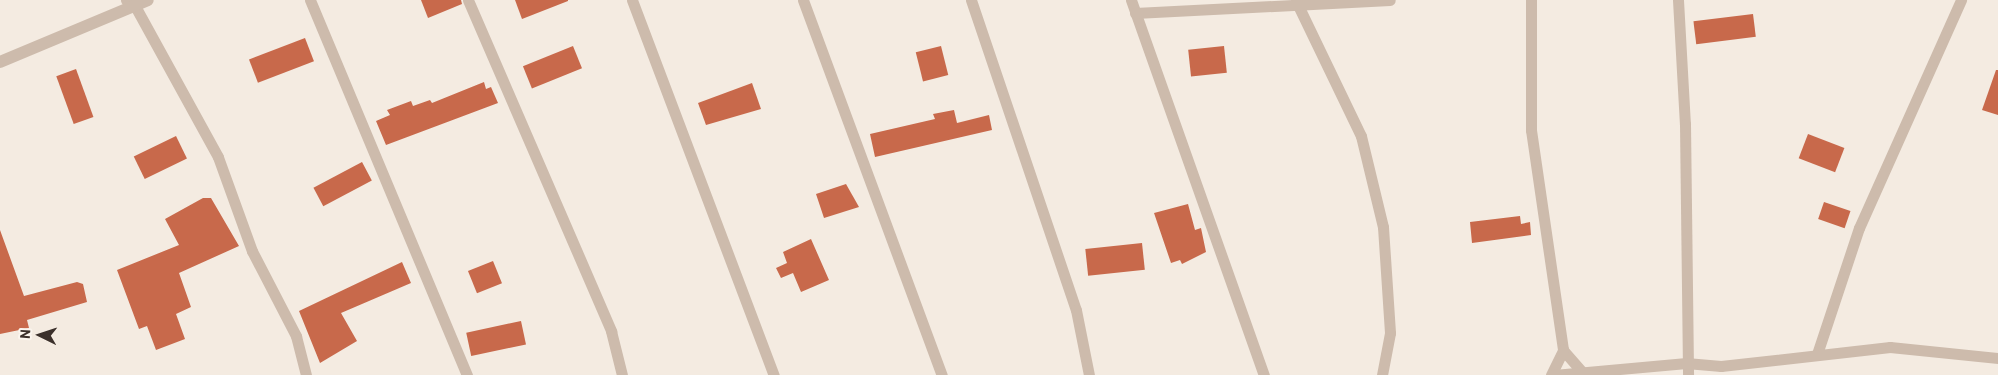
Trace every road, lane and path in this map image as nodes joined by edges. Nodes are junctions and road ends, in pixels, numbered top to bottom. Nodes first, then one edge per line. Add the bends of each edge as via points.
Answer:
1 (148, 0) edge
2 (310, 0) edge
3 (468, 0) edge
4 (632, 0) edge
5 (803, 0) edge
6 (971, 0) edge
7 (1131, 0) edge
8 (1386, 0) edge
9 (1390, 0) edge
10 (1531, 0) edge
11 (1678, 0) edge
12 (1961, 0) edge
13 (1296, 2) junction
14 (130, 3) edge
15 (1135, 13) junction
16 (0, 62) edge
17 (1563, 350) junction
18 (1817, 354) junction
19 (1998, 358) edge
20 (1686, 363) junction
21 (1581, 371) junction
22 (306, 375) edge
23 (468, 375) edge
24 (622, 375) edge
25 (774, 375) edge
26 (942, 375) edge
27 (1089, 375) edge
28 (1264, 375) edge
29 (1382, 375) edge
30 (1552, 375) edge
31 (1688, 375) edge

1 - 14 street
2 - 23 street
3 - 24 street via 610,331
4 - 25 street
5 - 26 street
6 - 27 street via 1076,310
7 - 15 street
8 - 9 street
8 - 13 street
10 - 17 street via 1530,122
11 - 20 street via 1689,267
12 - 18 street via 1859,228
13 - 15 street
13 - 29 street via 1361,136 1383,227 1390,333
14 - 16 street
14 - 22 street via 218,157 252,251 296,336
15 - 28 street
17 - 21 street
17 - 30 street
18 - 19 street via 1890,347
18 - 20 street via 1721,366
20 - 21 street
20 - 31 street
21 - 30 street

